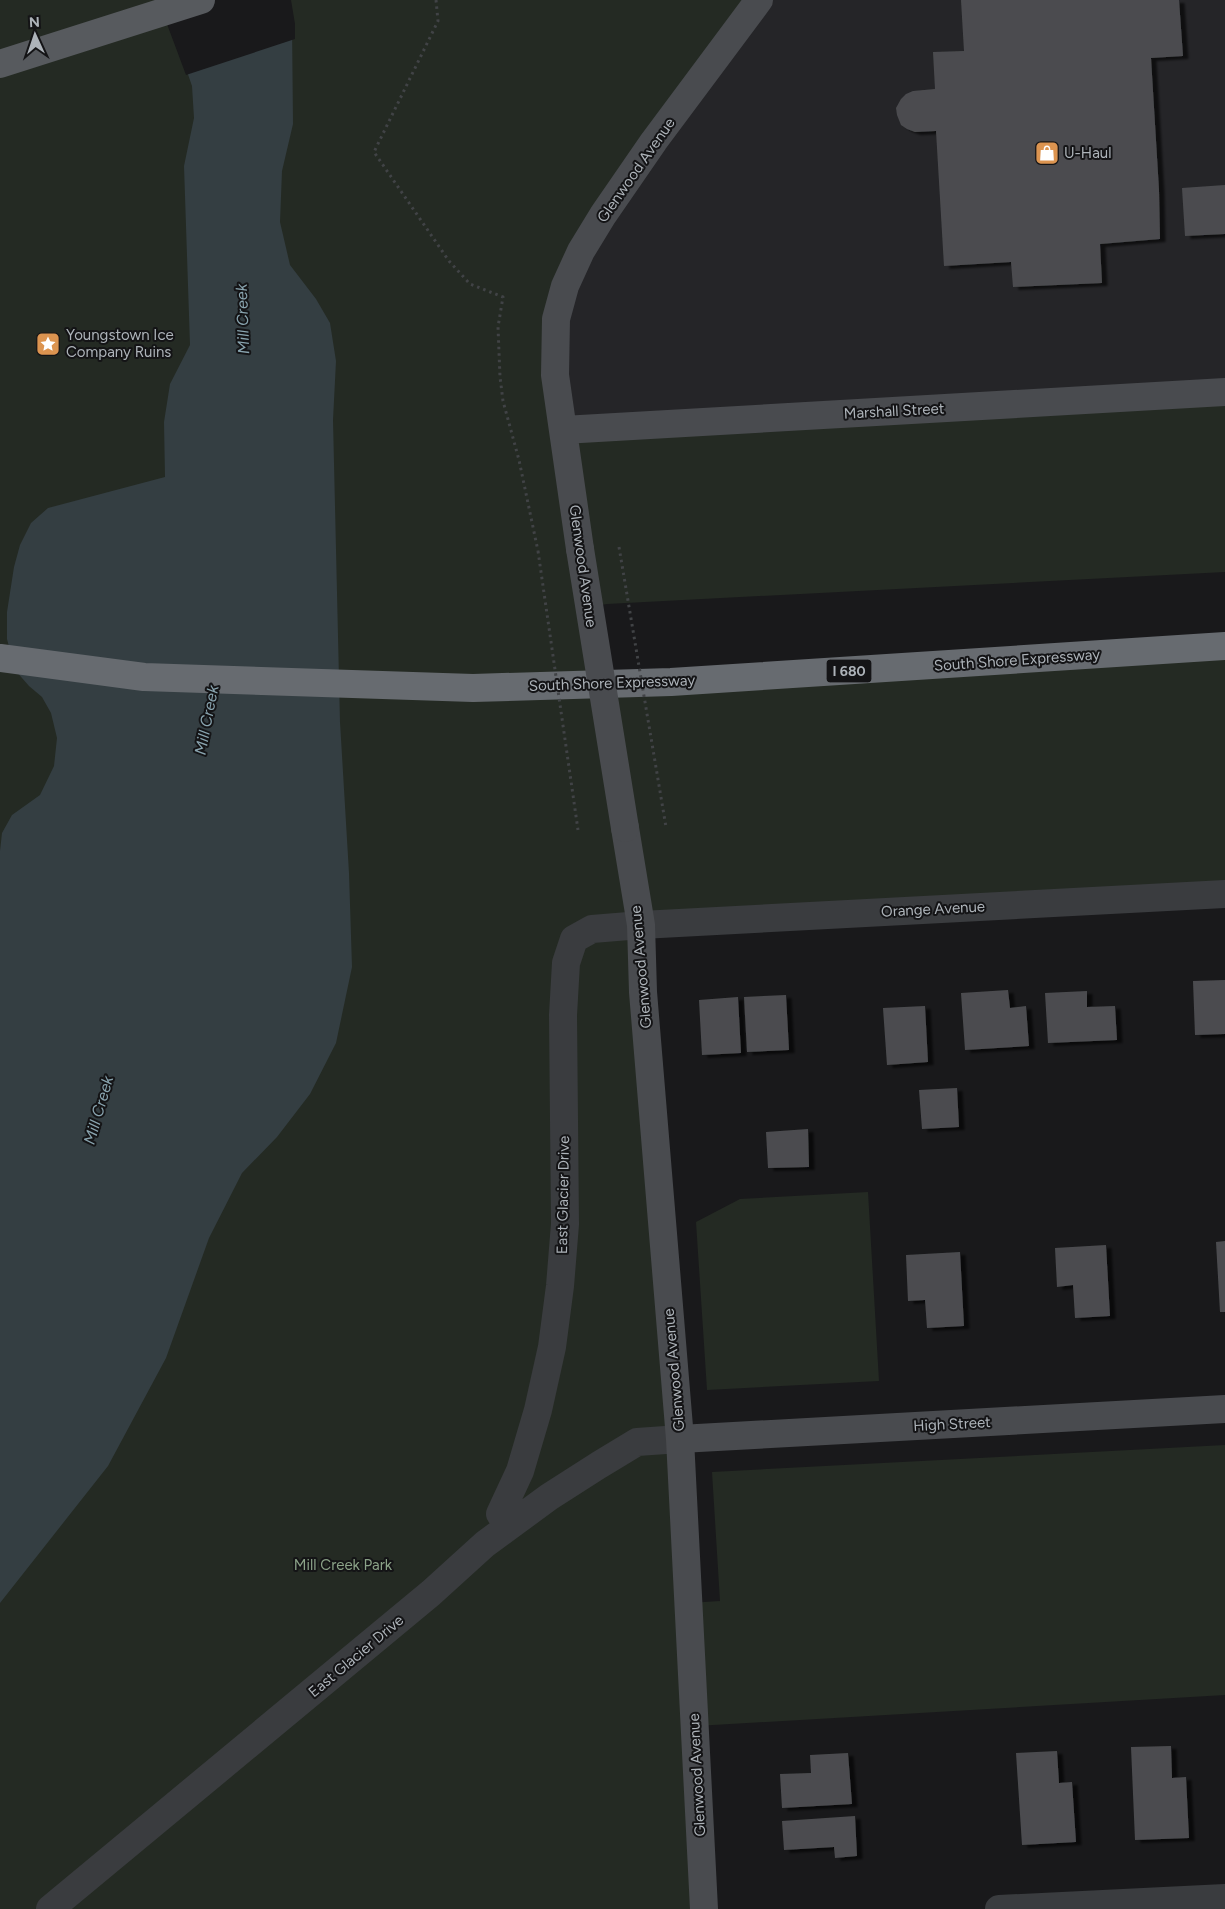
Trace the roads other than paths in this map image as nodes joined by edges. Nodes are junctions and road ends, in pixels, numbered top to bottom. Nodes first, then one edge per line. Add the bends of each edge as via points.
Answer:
1 (200, 0) edge
2 (759, 0) edge
3 (0, 64) edge
4 (1225, 392) edge
5 (563, 430) junction
6 (1225, 646) edge
7 (0, 658) edge
8 (1225, 894) edge
9 (641, 925) junction
10 (1225, 1409) edge
11 (680, 1439) junction
12 (500, 1514) dead end
13 (1225, 1898) edge
14 (50, 1909) edge
15 (704, 1909) edge
16 (999, 1909) edge

1 - 3 main road
2 - 5 main road, Glenwood Avenue via 654,141 604,215 565,286 556,319 556,375
4 - 5 main road, Marshall Street
5 - 9 main road, Glenwood Avenue, bridge
6 - 7 highway, South Shore Expressway / I 680 via 671,682 473,688 144,677
8 - 9 street, Orange Avenue
9 - 11 main road, Glenwood Avenue via 643,992
9 - 12 street, East Glacier Drive via 592,929 574,939 566,963 562,1015 565,1224 560,1286 552,1347 538,1410 520,1471
10 - 11 main road, High Street
11 - 14 street, East Glacier Drive via 637,1442 549,1497 485,1544 431,1593
11 - 15 main road, Glenwood Avenue
13 - 16 street

